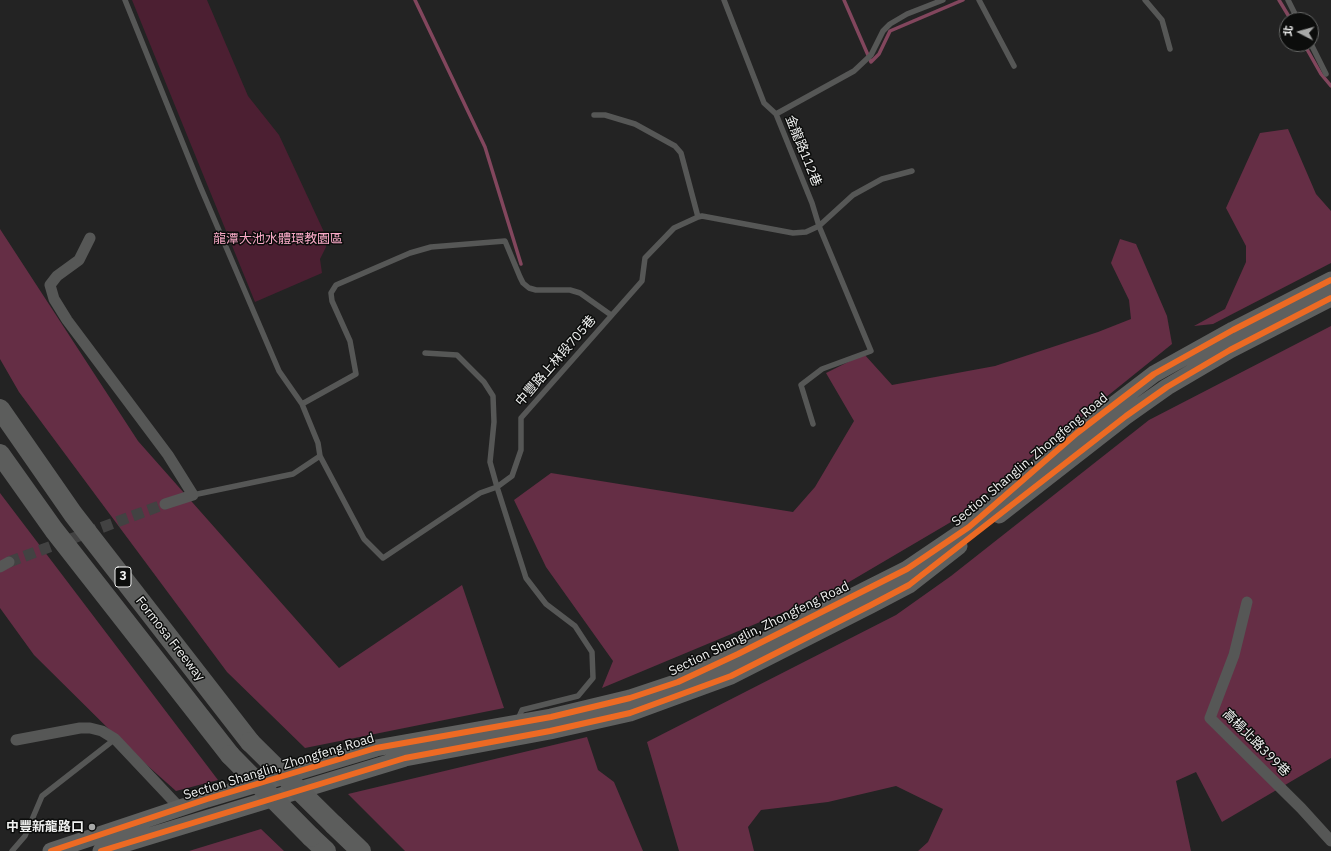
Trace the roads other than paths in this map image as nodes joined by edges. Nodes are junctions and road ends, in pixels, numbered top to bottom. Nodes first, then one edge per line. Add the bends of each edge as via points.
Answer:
1 (125, 0) edge
2 (724, 0) edge
3 (943, 0) edge
4 (979, 0) edge
5 (1145, 0) edge
6 (1288, 0) edge
7 (1294, 12) edge
8 (1170, 49) dead end
9 (1315, 52) edge
10 (1014, 66) dead end
11 (1326, 74) dead end
12 (776, 114) junction
13 (594, 115) dead end
14 (912, 171) dead end
15 (698, 217) junction
16 (819, 226) junction
17 (90, 238) dead end
18 (1331, 280) edge
19 (1331, 298) edge
20 (610, 315) junction
21 (425, 353) dead end
22 (302, 404) junction
23 (0, 409) edge
24 (813, 424) dead end
25 (0, 454) edge
26 (320, 456) junction
27 (497, 487) junction
28 (193, 495) junction
29 (165, 504) tunnel mouth
30 (1247, 602) dead end
31 (519, 729) junction
32 (115, 739) junction
33 (16, 740) dead end
34 (180, 808) junction
35 (1331, 841) edge
36 (12, 851) edge
37 (50, 851) edge
38 (101, 851) edge
39 (326, 851) edge
40 (361, 851) edge

1 - 22 lane via 200,186 279,371
2 - 12 lane, 金龍路112巷 via 764,103
3 - 12 lane via 907,14 890,24 883,31 871,55 854,71
4 - 10 lane
5 - 8 lane via 1162,20
6 - 7 lane
9 - 11 lane
12 - 16 lane, 金龍路112巷
13 - 15 lane via 605,115 635,124 675,146 680,153
14 - 16 lane via 882,179 853,195
15 - 16 lane via 793,233 806,232
15 - 20 lane, 中豐路上林段705巷 via 674,228 645,258 642,281
16 - 24 lane, 金龍路112巷 via 871,350 822,369 801,386
17 - 28 street via 79,260 57,276 50,285 54,299 168,455
18 - 31 main road, Section Shanglin, Zhongfeng Road via 1154,374 1077,433 969,527 906,569 678,682 630,698 551,717
19 - 31 main road, Section Shanglin, Zhongfeng Road via 1230,350 1167,387 909,585 871,606 724,679 630,713
20 - 22 lane via 580,293 570,290 529,288 523,283 505,241 430,247 410,253 336,286 331,293 332,301 350,341 356,374
20 - 27 lane, 中豐路上林段705巷 via 521,418 521,450 512,476
21 - 27 lane via 456,355 484,382 493,396 494,422 490,462
22 - 26 lane via 318,443
23 - 40 highway, Formosa Freeway / 3, bridge via 73,514 250,742
25 - 39 highway, Formosa Freeway / 3, bridge via 54,530 230,755
26 - 27 lane, 中豐路上林段705巷 via 364,539 382,558 480,494
26 - 28 lane via 293,474
27 - 31 lane via 526,578 546,604 575,626 592,652 593,678 578,696 522,710
28 - 29 street
30 - 35 street, 高楊北路399巷 via 1234,655 1210,718
31 - 34 main road, Section Shanglin, Zhongfeng Road via 376,748
31 - 38 main road, Section Shanglin, Zhongfeng Road via 405,758
32 - 33 street via 102,731 80,728
32 - 34 street
32 - 36 lane via 42,796 24,836
34 - 37 main road, Section Shanglin, Zhongfeng Road

